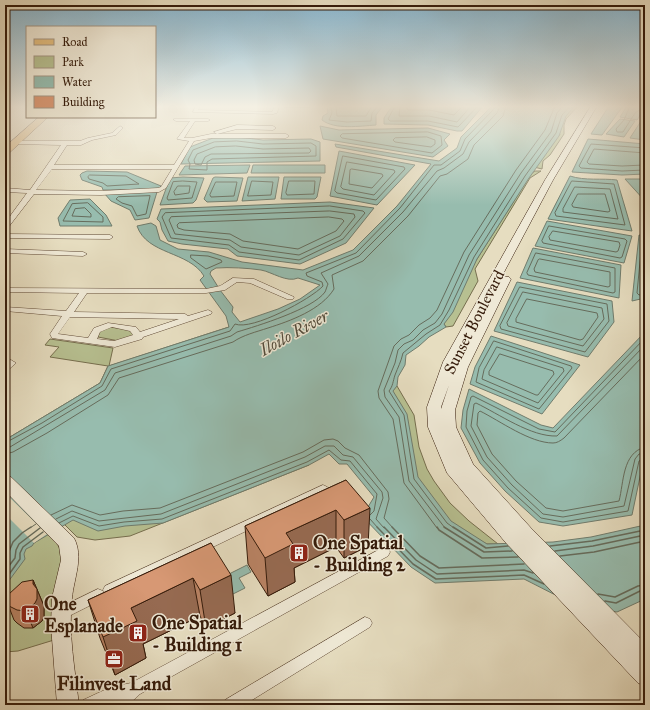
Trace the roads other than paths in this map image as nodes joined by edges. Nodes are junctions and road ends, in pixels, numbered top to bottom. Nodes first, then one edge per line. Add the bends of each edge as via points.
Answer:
1 (18, 139) edge
2 (90, 139) edge
3 (182, 139) edge
4 (198, 139) edge
5 (574, 139) edge
6 (580, 139) edge
7 (194, 140) junction
8 (15, 142) junction
9 (65, 143) junction
10 (5, 152) edge
11 (50, 166) junction
12 (175, 167) junction
13 (5, 190) edge
14 (31, 192) junction
15 (5, 228) edge
16 (525, 233) junction
17 (5, 236) edge
18 (110, 237) dead end
19 (5, 251) edge
20 (83, 254) dead end
21 (5, 290) edge
22 (84, 291) junction
23 (290, 297) dead end
24 (5, 309) edge
25 (208, 312) dead end
26 (68, 314) junction
27 (191, 317) junction
28 (139, 336) junction
29 (91, 341) junction
30 (5, 480) edge
31 (333, 501) edge
32 (384, 552) dead end
33 (62, 612) junction
34 (599, 620) junction
35 (365, 623) dead end
36 (645, 657) edge
37 (645, 676) edge
38 (135, 689) junction
39 (68, 705) edge
40 (88, 705) edge
41 (116, 705) edge
42 (230, 705) edge

1 - 8 main road
2 - 9 street via 81,143
3 - 7 street
4 - 7 street
5 - 16 main road, Sunset Boulevard via 549,180
6 - 16 main road, Sunset Boulevard
7 - 12 street
8 - 9 street
8 - 10 main road
9 - 11 street
11 - 12 street
11 - 14 street
12 - 14 street via 163,188 159,190
13 - 14 street
14 - 15 street
16 - 34 main road, Sunset Boulevard via 450,362 434,407 435,427 453,469
17 - 18 street
19 - 20 street
21 - 22 street
22 - 23 street via 206,291 222,288 236,280 251,281
22 - 26 street
24 - 26 street
25 - 27 street
26 - 27 street
26 - 29 street via 55,336
27 - 28 street
28 - 29 street via 115,344
28 - 29 street via 133,329 112,326 97,330
30 - 33 main road via 65,539 70,550
31 - 33 street via 323,489
32 - 38 street
33 - 39 main road
34 - 36 main road
34 - 37 main road
35 - 42 street
38 - 40 street via 111,694
38 - 41 street

